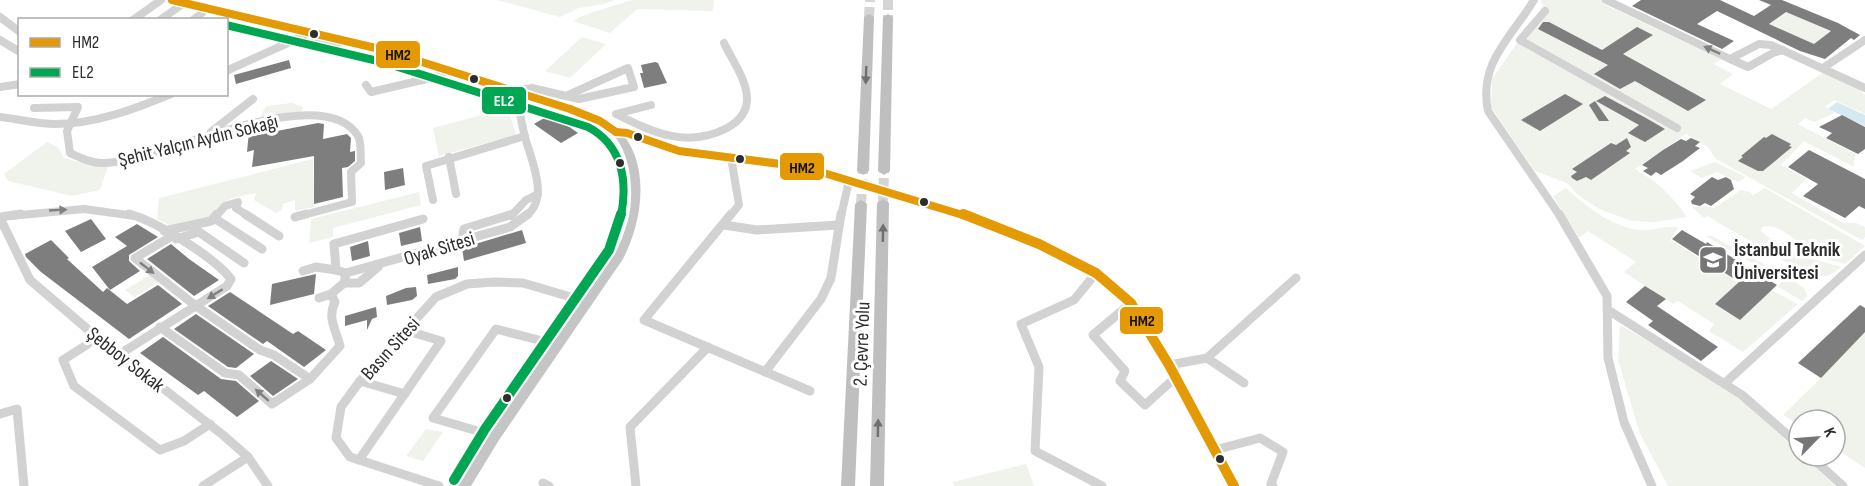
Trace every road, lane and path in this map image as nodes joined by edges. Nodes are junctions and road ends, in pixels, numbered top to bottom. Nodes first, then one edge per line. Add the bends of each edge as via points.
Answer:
1 (161, 0) edge
2 (172, 0) edge
3 (1534, 0) edge
4 (1606, 0) edge
5 (184, 3) junction
6 (208, 8) junction
7 (1545, 11) dead end
8 (888, 16) tunnel mouth
9 (0, 17) edge
10 (869, 17) tunnel mouth
11 (136, 18) edge
12 (163, 18) edge
13 (196, 18) edge
14 (10, 27) junction
15 (1, 29) edge
16 (18, 31) edge
17 (312, 32) junction
18 (0, 40) edge
19 (343, 40) junction
20 (1865, 40) edge
21 (313, 42) dead end
22 (724, 43) dead end
23 (1783, 50) junction
24 (18, 51) edge
25 (1730, 59) junction
26 (1823, 68) junction
27 (228, 70) edge
28 (450, 70) junction
29 (18, 84) edge
30 (366, 84) dead end
31 (0, 87) edge
32 (1865, 88) edge
33 (516, 91) junction
34 (167, 96) edge
35 (566, 96) junction
36 (254, 99) dead end
37 (651, 105) dead end
38 (34, 108) dead end
39 (0, 117) edge
40 (70, 123) junction
41 (1677, 128) dead end
42 (616, 132) junction
43 (209, 134) junction
44 (525, 136) junction
45 (449, 157) junction
46 (731, 157) junction
47 (862, 171) tunnel mouth
48 (884, 171) tunnel mouth
49 (849, 181) junction
50 (456, 194) dead end
51 (433, 200) dead end
52 (883, 203) tunnel mouth
53 (861, 204) tunnel mouth
54 (296, 217) dead end
55 (0, 218) edge
56 (214, 218) junction
57 (423, 219) dead end
58 (724, 225) junction
59 (839, 225) junction
60 (171, 235) junction
61 (279, 236) dead end
62 (262, 249) dead end
63 (1865, 255) edge
64 (244, 263) dead end
65 (380, 265) junction
66 (336, 270) junction
67 (303, 271) dead end
68 (346, 273) junction
69 (1096, 273) junction
70 (1296, 278) dead end
71 (344, 283) junction
72 (331, 294) junction
73 (319, 298) dead end
74 (588, 302) junction
75 (1131, 303) junction
76 (196, 306) junction
77 (1608, 310) junction
78 (160, 327) junction
79 (405, 330) junction
80 (88, 344) dead end
81 (558, 345) junction
82 (708, 347) junction
83 (120, 354) junction
84 (1207, 358) junction
85 (1169, 365) junction
86 (765, 372) junction
87 (1176, 377) junction
88 (310, 379) junction
89 (360, 381) junction
90 (1244, 383) dead end
91 (1725, 383) junction
92 (810, 391) dead end
93 (405, 394) junction
94 (0, 414) edge
95 (210, 424) junction
96 (1787, 434) edge
97 (495, 436) junction
98 (1215, 450) junction
99 (248, 457) junction
100 (359, 460) junction
101 (1823, 468) edge
102 (24, 486) edge
103 (203, 486) edge
104 (268, 486) edge
105 (439, 486) edge
106 (464, 486) edge
107 (636, 486) edge
108 (848, 486) edge
109 (877, 486) edge
110 (1102, 486) edge
111 (1234, 486) edge
112 (1273, 486) edge
113 (1652, 486) edge
114 (1843, 486) edge

1 - 11 street
2 - 5 main road
3 - 77 street via 1496,54 1484,82 1484,99 1488,111 1581,250 1607,296
25 -> 4 street
5 - 6 main road
5 - 12 street
6 - 13 street
6 - 17 main road
7 - 41 street via 1520,40
8 - 48 highway
9 - 14 street
10 -> 47 highway
14 - 15 street
14 - 16 street
17 - 19 main road
17 - 27 street
18 - 24 street
19 - 21 street via 335,45
19 - 28 main road
20 - 26 street
22 - 37 street via 747,97 741,119 719,131 677,139 616,114
23 - 25 street via 1748,66
23 - 25 street via 1776,45 1759,44
23 - 26 street
26 - 32 street
28 - 30 street via 371,92
28 - 33 main road
29 - 31 street
33 - 35 street via 532,87
33 - 42 main road via 600,121
33 - 44 street, Oyak Sitesi
34 - 40 street via 142,107
35 - 35 street via 577,99 634,87 628,68
36 - 43 street
38 - 40 street, Şehit Yalçın Aydın Sokağı via 78,107
39 - 40 street
40 - 43 street, Şehit Yalçın Aydın Sokağı via 64,136 70,153 108,164
42 - 46 street via 668,148
42 - 74 main road via 629,156 635,210 619,256
43 - 54 street, Şehit Yalçın Aydın Sokağı via 313,115 343,120 357,135 361,163 351,171 352,202
44 - 45 street
44 - 65 street, Oyak Sitesi via 537,176 538,194 532,211 510,227
45 - 50 street
45 - 51 street via 426,166
46 - 49 street via 804,167
46 - 58 street via 739,205
49 - 59 street
49 - 69 street via 952,210 1039,244
109 -> 52 highway, 2. Çevre Yolu
53 - 108 highway, 2. Çevre Yolu
55 -> 60 street via 93,209 133,215
55 - 83 street, Şebboy Sokak via 30,280
56 - 60 street
56 - 61 street via 225,206 238,202 236,208
56 - 62 street
57 - 66 street via 334,244
58 - 59 street via 757,230
58 - 82 street via 644,320
59 - 86 street via 831,279 821,299
60 - 64 street via 199,232
60 -> 76 street via 231,279 227,286
60 -> 76 street via 135,258
63 - 91 street
65 - 68 street, Oyak Sitesi
65 - 71 street via 363,282
66 - 67 street via 316,267
66 - 68 street
68 - 71 street
69 - 75 street
69 - 110 street via 1074,300 1021,324 1038,367 1035,452
70 - 84 street
71 - 72 street
72 - 73 street
72 - 88 street via 335,302 332,327 340,346
74 - 79 street, Basın Sitesi via 523,284 467,284 436,297
74 - 81 main road
75 - 85 street
75 - 87 street via 1093,335 1125,371 1120,381 1145,405
76 - 78 street
76 - 88 street
77 - 91 street
77 - 113 street via 1611,369 1624,422
78 - 83 street
88 -> 78 street via 272,404 239,375 225,373
79 - 89 street, Basın Sitesi
79 - 93 street via 441,341
80 - 95 street via 63,360 74,386 160,450 184,441
81 - 97 main road
81 - 97 street via 496,329 433,418
82 - 86 street
82 - 107 street via 630,427
83 - 95 street, Şebboy Sokak
84 - 85 street
84 - 90 street
85 - 87 street
86 - 92 street
87 - 98 street
89 - 93 street
89 - 100 street, Basın Sitesi via 341,407 336,438 350,457
91 - 96 street
93 - 100 street
94 - 102 street via 17,409
95 - 99 street, Şebboy Sokak
97 - 106 main road
98 - 111 street
98 - 112 street via 1260,438 1283,452
99 - 103 street
99 - 104 street, Şebboy Sokak
100 - 105 street, Basın Sitesi
101 - 114 street

